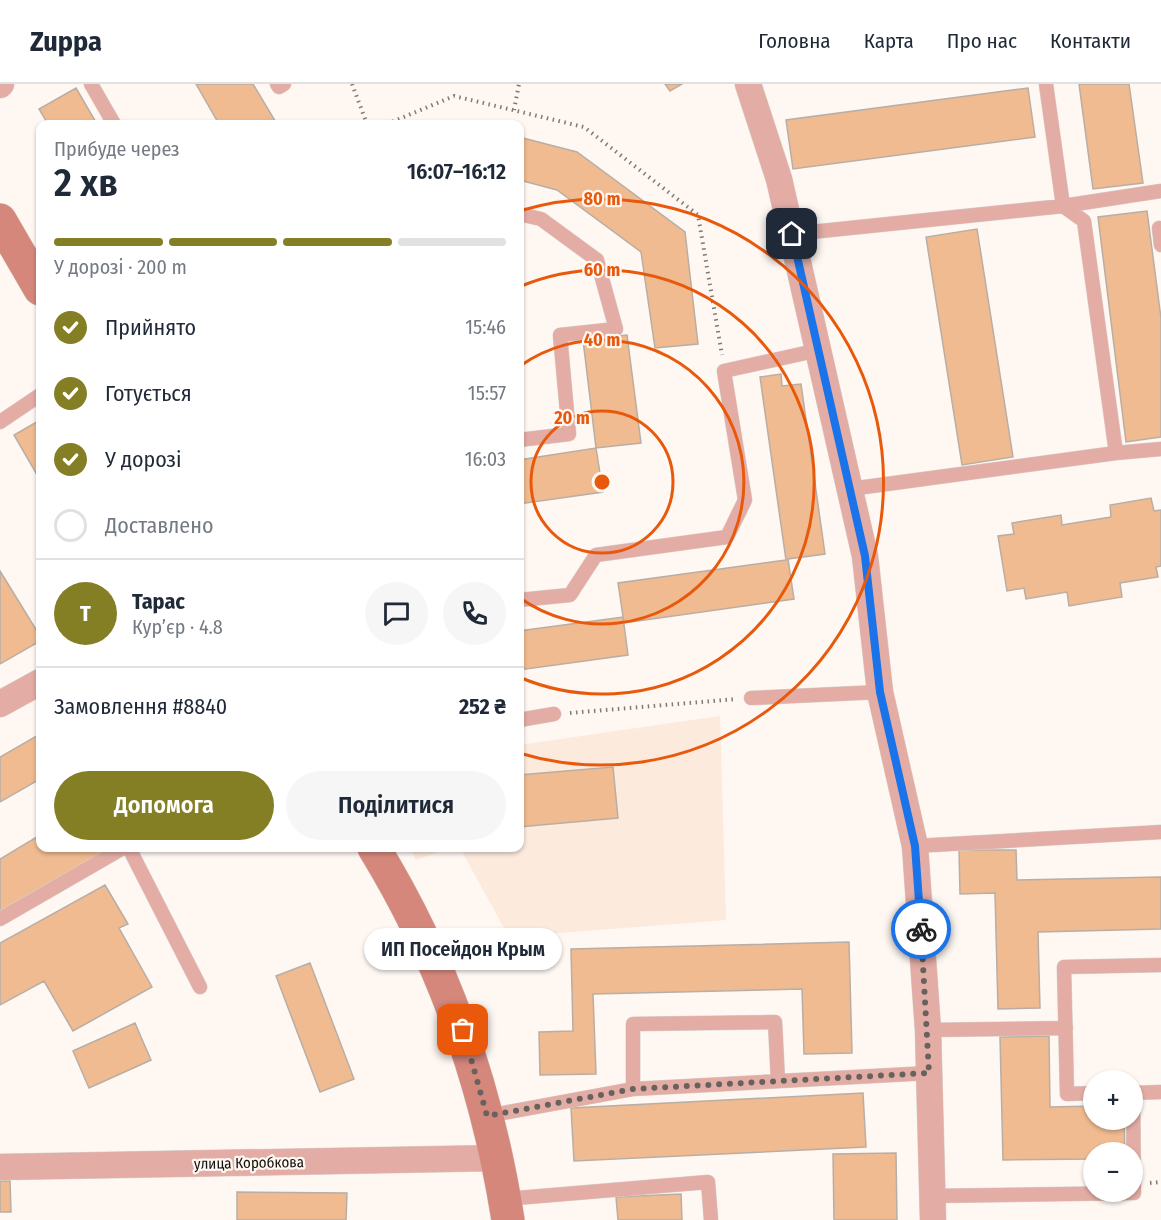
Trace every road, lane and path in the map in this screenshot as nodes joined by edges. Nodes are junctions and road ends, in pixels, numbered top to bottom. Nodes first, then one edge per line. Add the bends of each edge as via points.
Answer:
1 (91, 84) edge
2 (277, 84) edge
3 (284, 84) edge
4 (352, 84) edge
5 (519, 84) edge
6 (748, 84) edge
7 (1046, 84) edge
8 (514, 110) junction
9 (112, 120) edge
10 (366, 120) edge
11 (397, 120) edge
12 (1161, 191) edge
13 (1064, 206) junction
14 (524, 215) edge
15 (0, 220) edge
16 (1159, 228) dead end
17 (792, 234) junction
18 (1161, 245) edge
19 (36, 282) edge
20 (819, 350) junction
21 (724, 370) junction
22 (36, 398) edge
23 (0, 422) edge
24 (524, 439) edge
25 (1161, 449) edge
26 (1116, 453) junction
27 (850, 489) junction
28 (524, 600) edge
29 (36, 684) edge
30 (880, 692) junction
31 (752, 698) joint
32 (0, 704) edge
33 (554, 714) joint
34 (524, 719) edge
35 (1161, 832) edge
36 (915, 846) junction
37 (116, 852) edge
38 (131, 852) edge
39 (376, 852) edge
40 (0, 919) edge
41 (1161, 965) edge
42 (200, 987) dead end
43 (1066, 1028) junction
44 (928, 1030) junction
45 (929, 1073) junction
46 (778, 1081) junction
47 (633, 1089) junction
48 (1161, 1092) edge
49 (1143, 1093) edge
50 (1083, 1094) edge
51 (487, 1116) junction
52 (1133, 1130) edge
53 (498, 1158) junction
54 (0, 1167) edge
55 (932, 1208) edge
56 (506, 1209) edge
57 (711, 1220) edge

1 - 9 lane
2 - 3 lane
4 - 10 path
5 - 8 path
6 - 17 street via 779,179
7 - 13 lane
8 - 11 path via 454,96
8 - 21 path via 584,127 698,215
12 - 13 lane
13 - 17 lane
13 - 26 lane via 1084,221
14 - 24 lane via 541,219 597,260 616,329 561,335 569,434
15 - 19 main road
16 - 18 lane
17 - 20 street
20 - 21 lane
20 - 27 street
21 - 28 lane via 745,500 727,537 596,555 570,596
22 - 23 lane
25 - 26 lane
26 - 27 lane
27 - 30 street via 865,556
29 - 32 street
30 - 31 lane
30 - 36 street
31 - 33 path
33 - 34 lane
35 - 36 lane
36 - 44 street
37 - 40 lane
38 - 42 lane
39 - 51 main road via 432,955 463,1030
41 - 43 lane via 1064,967
43 - 44 lane
43 - 50 lane via 1067,1094
44 - 45 street
45 - 46 lane
45 - 55 street
46 - 47 lane
46 - 47 lane via 775,1022 633,1024
47 - 51 lane
48 - 49 lane
51 - 53 main road
52 - 55 lane via 1134,1192
53 - 54 street, улица Коробкова
53 - 56 main road
56 - 57 lane via 708,1182

